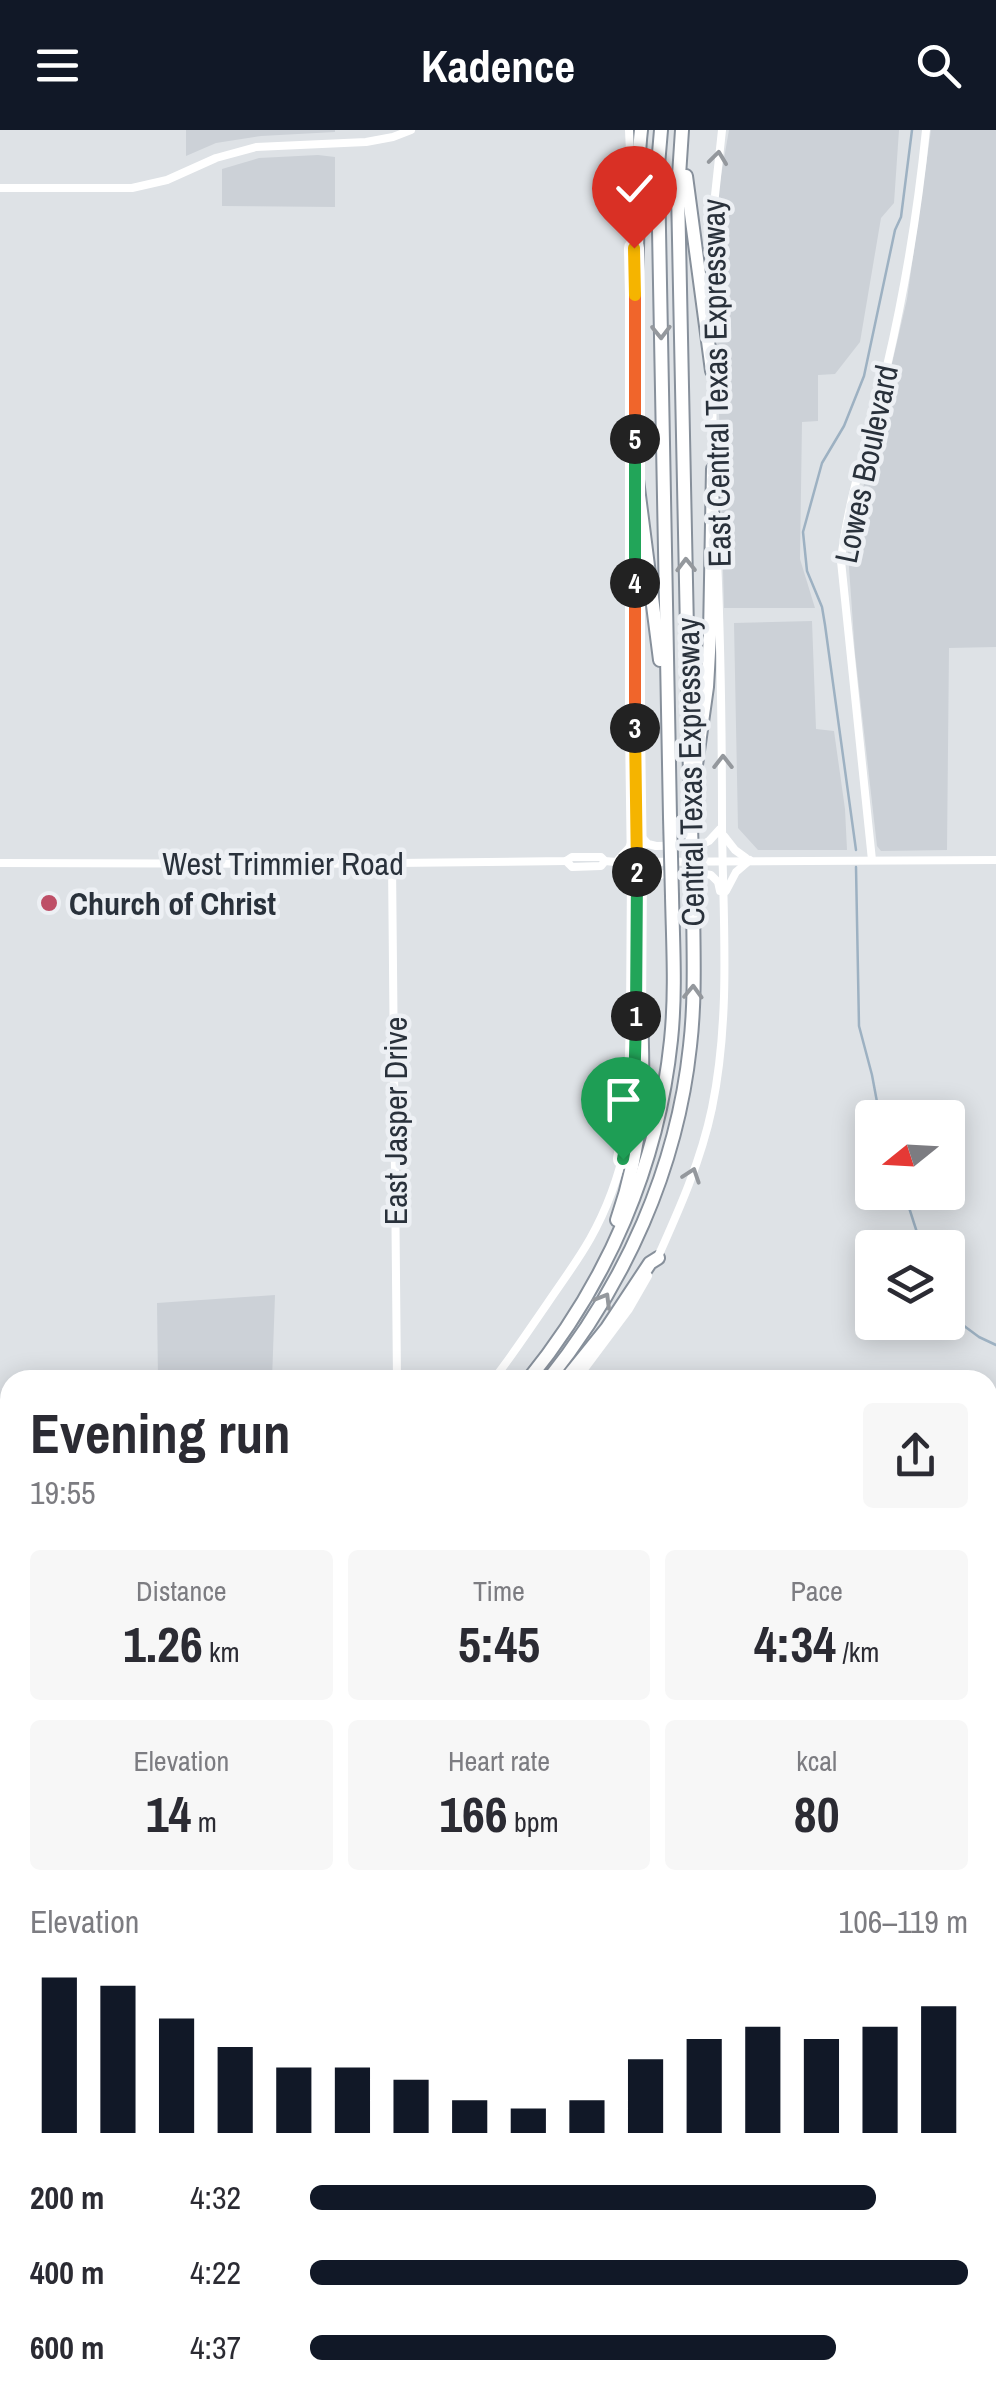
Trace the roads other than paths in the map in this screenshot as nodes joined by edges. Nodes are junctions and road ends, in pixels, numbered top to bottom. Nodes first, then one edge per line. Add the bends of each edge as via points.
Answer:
1 (342, 130) edge
2 (411, 130) edge
3 (629, 130) edge
4 (642, 130) edge
5 (661, 130) edge
6 (684, 130) edge
7 (722, 130) edge
8 (926, 130) edge
9 (342, 144) junction
10 (0, 188) edge
11 (635, 284) junction
12 (712, 372) junction
13 (635, 464) junction
14 (713, 469) junction
15 (668, 715) junction
16 (690, 802) junction
17 (722, 829) junction
18 (636, 831) junction
19 (636, 860) junction
20 (723, 860) junction
21 (750, 860) junction
22 (872, 860) junction
23 (996, 860) edge
24 (566, 861) junction
25 (606, 861) junction
26 (0, 862) edge
27 (616, 862) junction
28 (392, 863) junction
29 (637, 889) junction
30 (636, 900) junction
31 (723, 900) junction
32 (636, 992) junction
33 (658, 1258) junction
34 (582, 1305) junction
35 (397, 1370) edge
36 (500, 1370) edge
37 (536, 1370) edge
38 (556, 1370) edge
39 (573, 1370) edge
40 (583, 1370) edge

1 - 9 main road
2 - 9 main road
3 - 11 main road
4 - 11 highway
5 -> 15 highway, Central Texas Expressway
6 - 12 highway
16 -> 6 highway, Central Texas Expressway via 678,192
12 -> 7 main road, East Central Texas Expressway via 710,233
8 - 22 main road, Lowes Boulevard via 888,365 841,561
9 - 10 main road via 256,147 132,188
11 - 13 main road
12 - 14 main road, East Central Texas Expressway
13 - 15 highway
13 - 18 main road
14 - 16 highway via 709,652
17 -> 14 main road, East Central Texas Expressway
15 - 34 highway, Central Texas Expressway, bridge via 671,1040 649,1155 618,1238
38 -> 16 highway, Central Texas Expressway, bridge via 617,1279 646,1220 684,1090 694,984
17 - 18 main road via 701,845 656,846
17 - 20 main road, East Central Texas Expressway
17 - 21 main road
18 - 19 main road
18 - 27 main road
19 - 20 main road, West Trimmier Road
19 - 27 main road, West Trimmier Road
19 - 29 main road
20 - 21 main road, West Trimmier Road
20 - 31 main road, East Central Texas Expressway
21 - 22 main road, West Trimmier Road
21 - 31 main road via 730,880
22 - 23 main road, West Trimmier Road
24 - 25 main road, West Trimmier Road
24 - 25 main road, West Trimmier Road
24 - 28 main road, West Trimmier Road
25 - 27 main road, West Trimmier Road
26 - 28 main road, West Trimmier Road
27 - 29 main road
28 - 35 main road, East Jasper Drive
29 - 30 main road
30 - 31 main road via 652,877 704,874 718,882
30 - 32 main road
33 -> 31 main road, East Central Texas Expressway via 711,1112 722,1019
32 - 34 highway via 644,1093 638,1134 630,1180
32 - 36 main road via 634,1096 611,1194 579,1258
33 - 39 highway
33 - 40 main road, East Central Texas Expressway
34 - 37 highway, Central Texas Expressway

